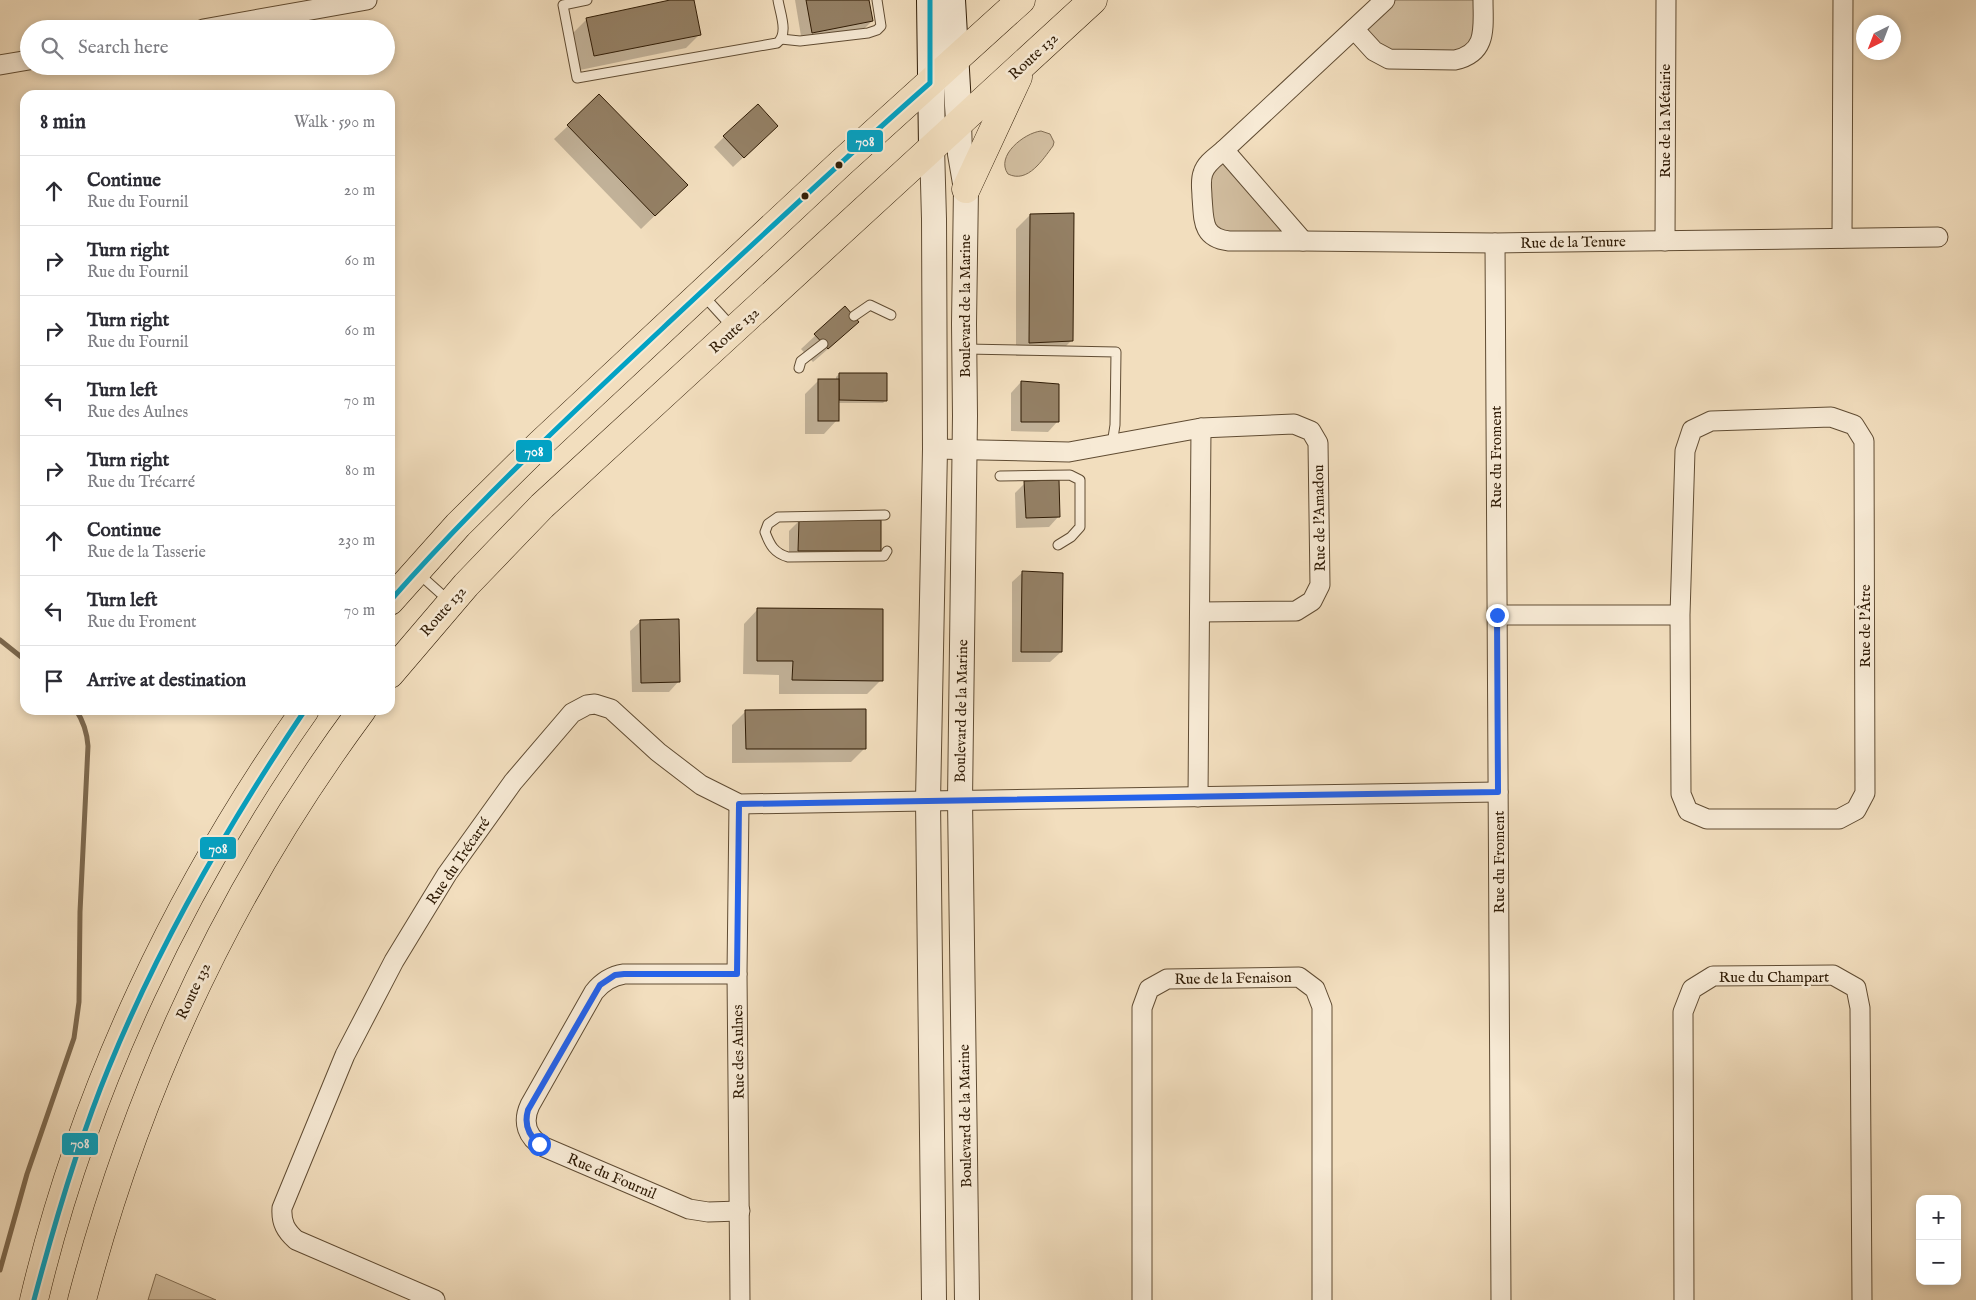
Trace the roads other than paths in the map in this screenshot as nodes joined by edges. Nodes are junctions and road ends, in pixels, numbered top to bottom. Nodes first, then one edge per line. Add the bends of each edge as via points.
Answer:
1 (366, 0) edge
2 (587, 0) edge
3 (778, 0) edge
4 (877, 0) edge
5 (930, 0) edge
6 (952, 0) edge
7 (1021, 0) edge
8 (1093, 0) edge
9 (1385, 0) edge
10 (1483, 0) edge
11 (1666, 0) edge
12 (1843, 0) edge
13 (254, 20) edge
14 (1354, 29) junction
15 (781, 39) junction
16 (956, 60) junction
17 (20, 62) edge
18 (0, 65) edge
19 (1023, 65) junction
20 (930, 83) junction
21 (959, 123) junction
22 (932, 147) junction
23 (1224, 150) junction
24 (966, 189) junction
25 (1938, 237) dead end
26 (1842, 238) junction
27 (1303, 241) junction
28 (1665, 241) junction
29 (1495, 244) junction
30 (701, 293) junction
31 (891, 315) dead end
32 (854, 316) dead end
33 (734, 329) junction
34 (823, 344) dead end
35 (965, 349) junction
36 (799, 368) dead end
37 (1201, 428) junction
38 (1112, 444) junction
39 (935, 449) junction
40 (965, 449) junction
41 (1000, 476) dead end
42 (885, 515) dead end
43 (1058, 545) dead end
44 (887, 551) dead end
45 (416, 571) junction
46 (395, 595) edge
47 (451, 602) junction
48 (1200, 612) junction
49 (1497, 615) junction
50 (1680, 615) junction
51 (395, 668) edge
52 (302, 715) edge
53 (358, 715) edge
54 (1498, 792) junction
55 (1198, 797) junction
56 (960, 800) junction
57 (928, 801) junction
58 (739, 804) junction
59 (737, 974) junction
60 (740, 1211) junction
61 (34, 1300) edge
62 (82, 1300) edge
63 (434, 1300) edge
64 (740, 1300) edge
65 (934, 1300) edge
66 (967, 1300) edge
67 (1142, 1300) edge
68 (1322, 1300) edge
69 (1501, 1300) edge
70 (1684, 1300) edge
71 (1862, 1300) edge

1 - 13 street
2 - 15 lane via 563,5 577,78 770,45
3 - 15 lane via 784,30
4 - 15 lane via 881,26 878,30 800,41
5 - 20 main road
6 - 16 main road
7 - 16 highway
8 - 19 highway, Route 132
9 - 14 street, Rue de la Tenure
10 - 14 street via 1482,38 1472,54 1455,60 1389,59 1374,51
11 - 28 street, Rue de la Métairie
12 - 26 street
14 - 23 street, Rue de la Tenure
16 - 20 highway
16 - 21 main road
17 - 18 street
19 - 21 highway, Route 132
19 - 24 highway
20 - 22 main road
20 - 30 highway
21 - 22 highway, Route 132
21 - 24 street, Boulevard de la Marine
22 - 33 highway, Route 132
22 - 39 street, Boulevard de la Marine
23 - 27 street
23 - 27 street, Rue de la Tenure via 1206,167 1201,180 1204,222 1210,234 1222,241
24 - 35 street, Boulevard de la Marine
25 - 26 street, Rue de la Tenure
26 - 28 street, Rue de la Tenure
27 - 29 street, Rue de la Tenure
28 - 29 street, Rue de la Tenure
29 - 49 street, Rue du Froment
30 - 33 lane
30 - 45 highway via 498,484
31 - 32 lane via 870,305
33 - 47 highway, Route 132 via 549,500
34 - 36 lane via 801,361
35 - 38 lane via 1116,352
35 - 40 street, Boulevard de la Marine
37 - 38 street, Rue de l'Amadou
37 - 48 street
37 - 48 street, Rue de l'Amadou via 1294,424 1311,432 1318,443 1320,585 1312,602 1296,611
38 - 40 street, Rue de l'Amadou via 1069,452
39 - 40 street, Rue de l'Amadou
39 - 57 street, Boulevard de la Marine
40 - 56 street, Boulevard de la Marine
41 - 43 lane via 1070,475 1080,480 1080,527 1072,537
42 - 44 lane via 778,517 768,524 765,532 770,547 788,557 884,556
45 - 46 highway
45 - 47 lane
47 - 51 highway, Route 132
48 - 55 street
49 - 50 street
49 - 54 street, Rue du Froment
50 - 50 street, Rue de l'Âtre via 1681,794 1688,811 1707,819 1839,819 1856,810 1865,793 1864,440 1854,425 1831,416 1711,421 1692,430 1685,450
52 - 61 highway via 208,861 132,1014 76,1156
53 - 62 highway, Route 132 via 268,851 203,970 133,1135
54 - 55 street, Rue du Trécarré
54 - 69 street, Rue du Froment
55 - 56 street, Rue du Trécarré
56 - 57 street, Rue du Trécarré
56 - 66 street, Boulevard de la Marine
57 - 58 street, Rue du Trécarré
57 - 65 street, Boulevard de la Marine
58 - 59 street, Rue des Aulnes
58 - 63 street, Rue du Trécarré via 701,785 658,752 611,709 587,705 564,721 513,782 442,882 394,961 345,1055 281,1215 286,1230 305,1245
59 - 60 street, Rue des Aulnes
59 - 60 street, Rue du Fournil via 624,974 607,979 589,1001 530,1105 526,1121 530,1136 544,1147 665,1199 696,1210
60 - 64 street, Rue des Aulnes
67 - 68 street, Rue de la Fenaison via 1142,1008 1149,989 1167,979 1299,977 1315,989 1322,1007
70 - 71 street, Rue du Champart via 1683,1012 1692,989 1713,976 1833,975 1856,988 1860,1008

